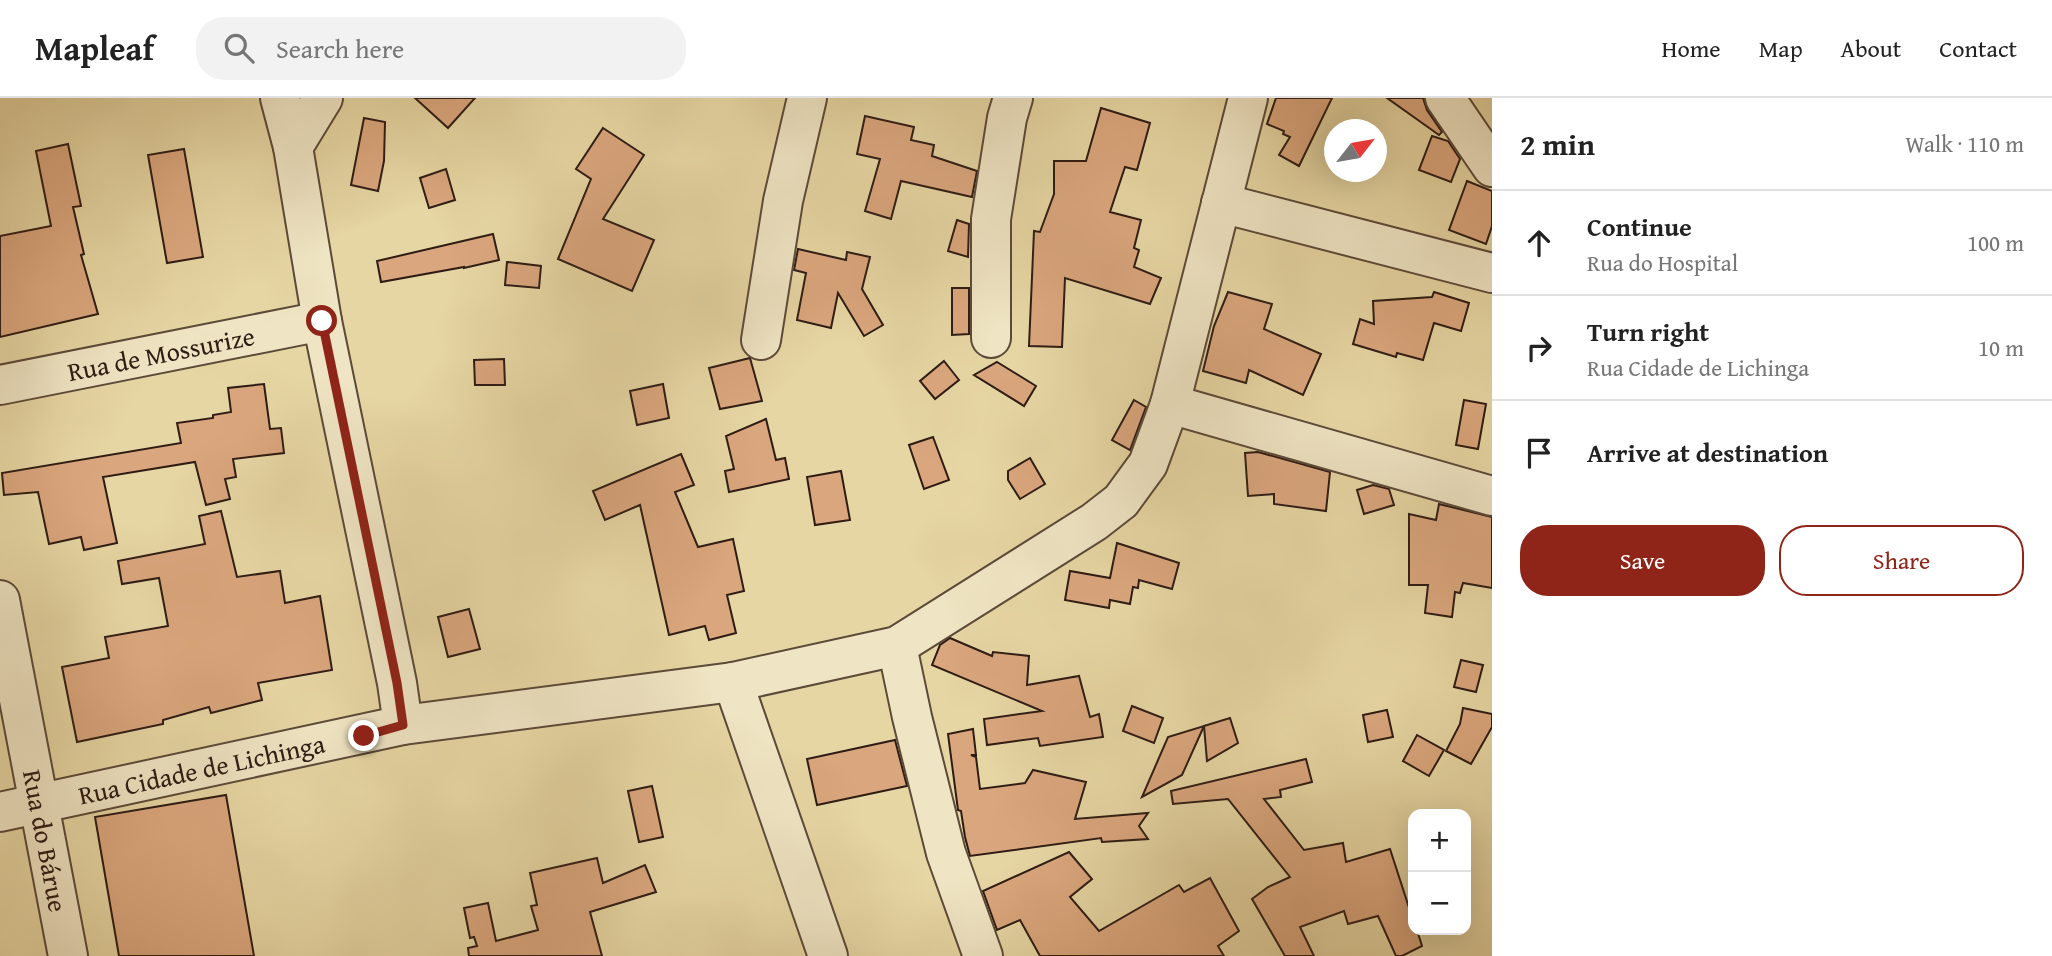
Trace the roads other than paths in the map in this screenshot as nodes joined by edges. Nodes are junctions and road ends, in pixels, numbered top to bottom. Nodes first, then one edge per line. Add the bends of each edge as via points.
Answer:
1 (280, 98) edge
2 (323, 98) edge
3 (807, 98) edge
4 (1013, 98) edge
5 (1248, 98) edge
6 (1445, 98) edge
7 (293, 147) junction
8 (1492, 167) edge
9 (1221, 203) junction
10 (1492, 273) edge
11 (322, 321) junction
12 (991, 338) dead end
13 (761, 340) dead end
14 (0, 385) edge
15 (1170, 404) junction
16 (1492, 496) edge
17 (0, 600) edge
18 (897, 646) junction
19 (733, 682) junction
20 (403, 725) junction
21 (40, 804) junction
22 (0, 812) edge
23 (68, 956) edge
24 (828, 956) edge
25 (983, 956) edge

1 - 7 street
2 - 7 street
3 - 13 street via 783,201
4 - 12 street via 991,219
5 - 9 street, Rua Cidade de Lichinga
6 - 8 street
7 - 11 street
9 - 10 street
9 - 15 street, Rua Cidade de Lichinga
11 - 14 street, Rua de Mossurize
11 - 20 street
15 - 16 street
15 - 18 street, Rua Cidade de Lichinga via 1148,464 1121,501
17 - 21 street, Rua do Bárue
18 - 19 street, Rua Cidade de Lichinga
18 - 25 street via 946,853
19 - 20 street, Rua Cidade de Lichinga
19 - 24 street
20 - 21 street, Rua Cidade de Lichinga
21 - 22 street, Rua Cidade de Lichinga
21 - 23 street, Rua do Bárue

